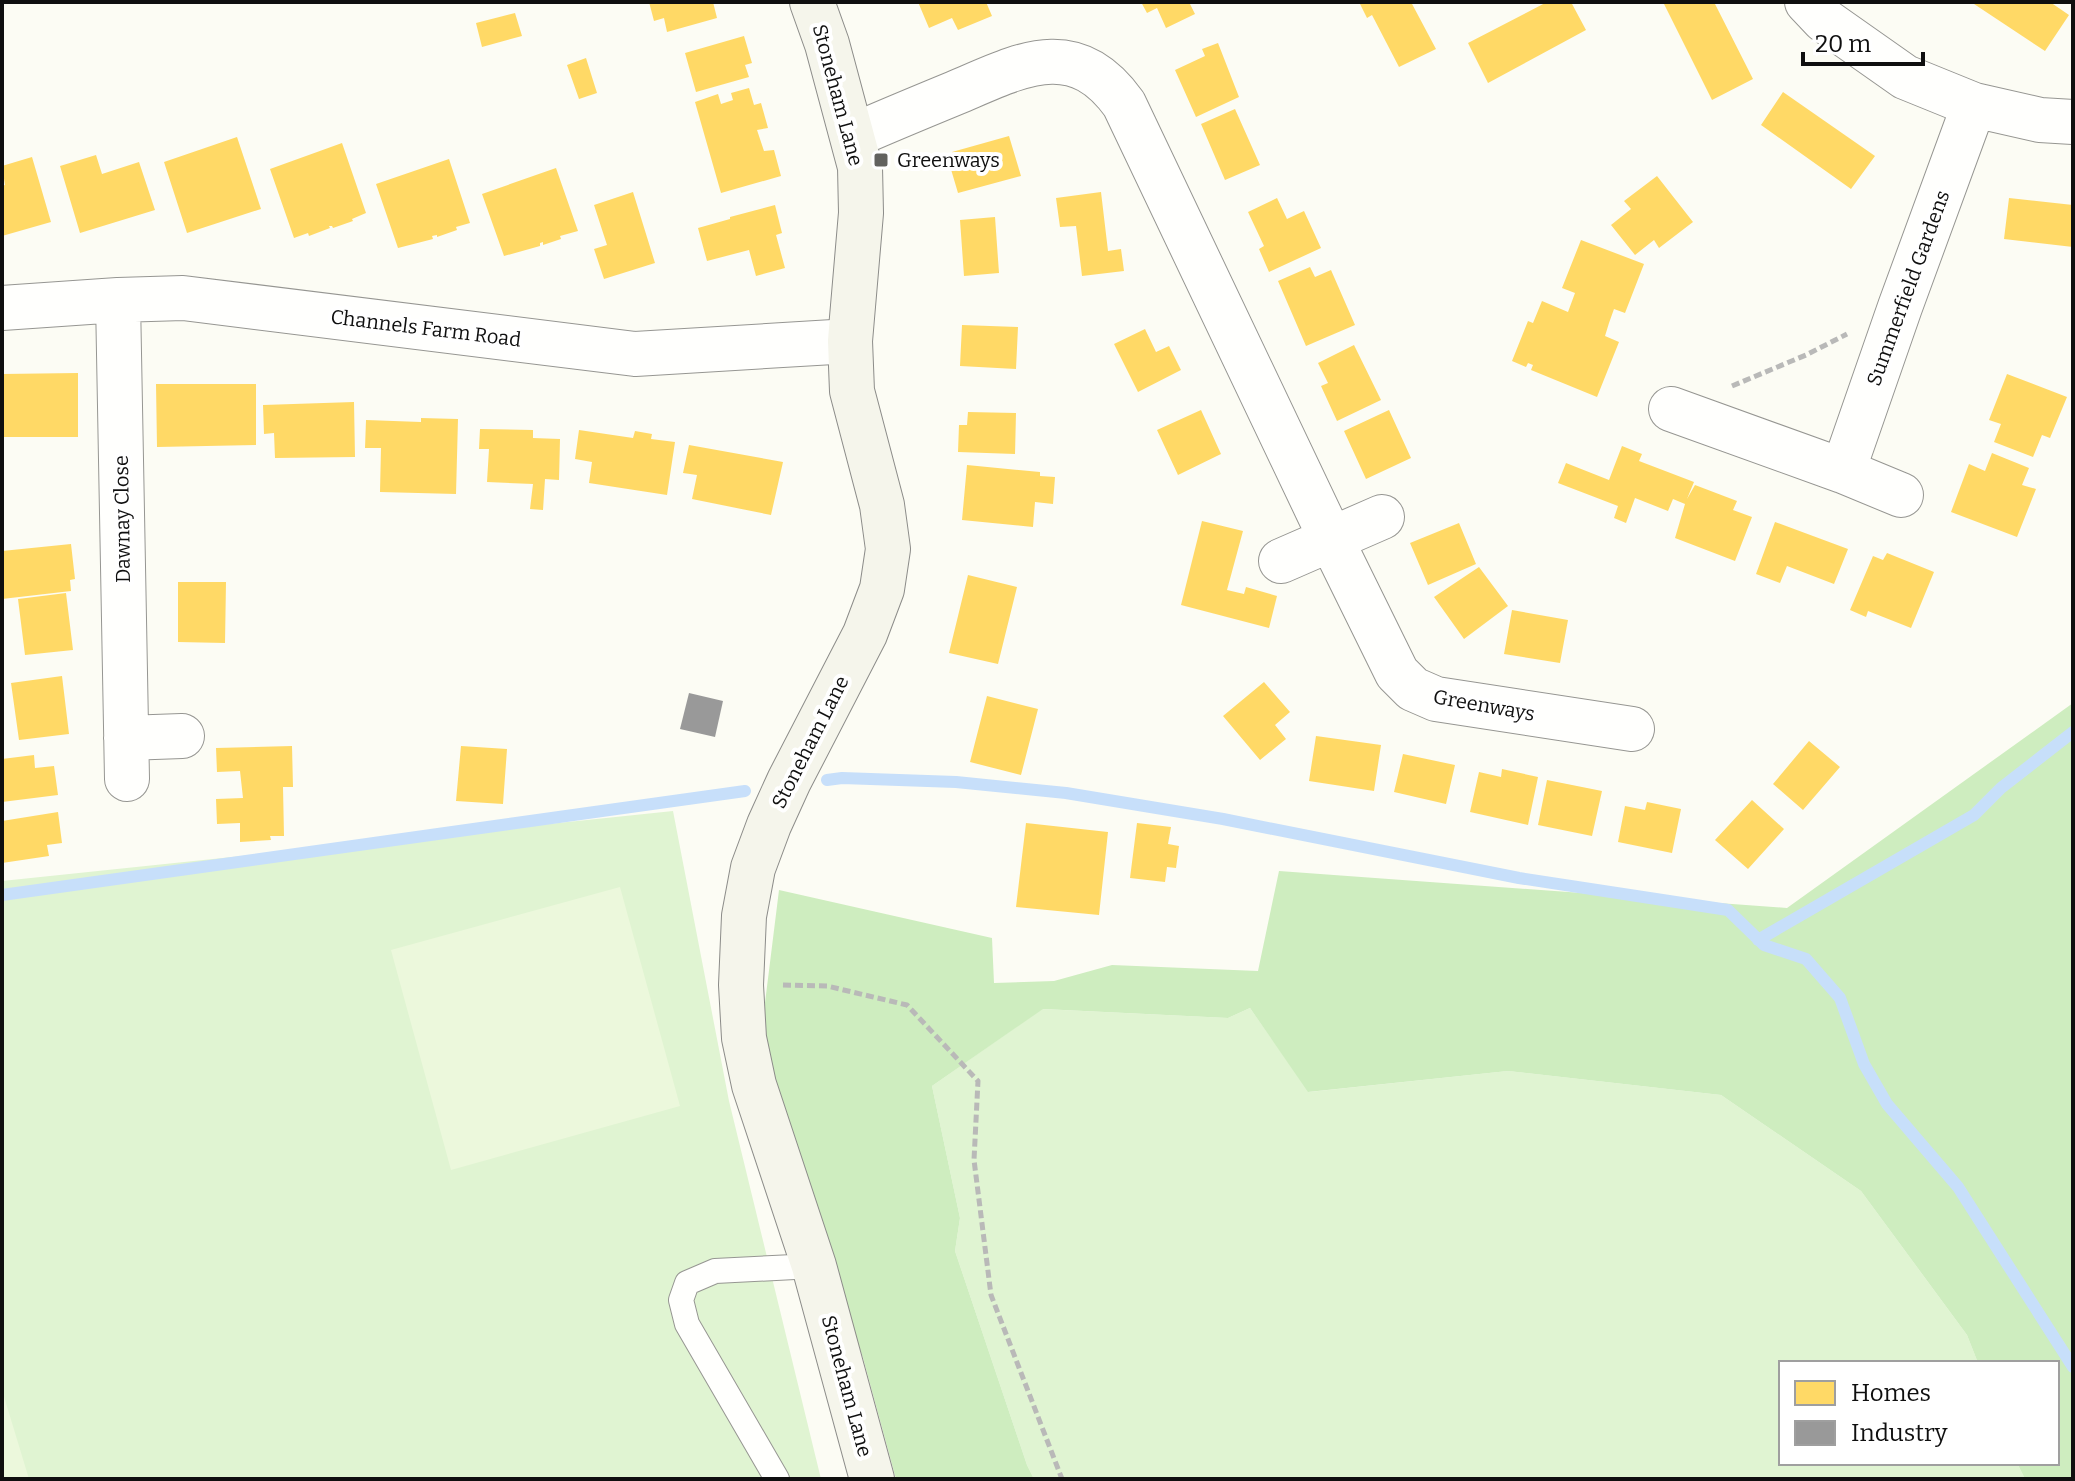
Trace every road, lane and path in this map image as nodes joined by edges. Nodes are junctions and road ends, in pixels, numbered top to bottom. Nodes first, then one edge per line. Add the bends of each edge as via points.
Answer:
1 (812, 2) edge
2 (1807, 2) edge
3 (1974, 105) junction
4 (2073, 122) edge
5 (853, 136) junction
6 (118, 300) junction
7 (1900, 307) junction
8 (2, 308) edge
9 (850, 341) junction
10 (1671, 409) joint
11 (1843, 471) junction
12 (1901, 495) dead end
13 (1382, 517) dead end
14 (1331, 539) junction
15 (1281, 561) dead end
16 (1632, 729) dead end
17 (182, 736) dead end
18 (741, 985) junction
19 (814, 1266) junction
20 (777, 1479) edge
21 (872, 1479) edge
22 (1062, 1479) edge

1 - 5 street, Stoneham Lane
2 - 3 street via 1905,77
3 - 4 street
3 - 7 street, Summerfield Gardens
5 - 9 street, Stoneham Lane via 861,213
5 - 14 street, Greenways via 1014,68 1045,61 1091,70 1111,86
6 - 8 street, Channels Farm Road
6 - 9 street, Channels Farm Road via 183,298 635,354
6 - 17 street, Dawnay Close via 126,759
7 - 10 path via 1806,355
7 - 11 street, Summerfield Gardens
9 - 18 street, Stoneham Lane via 852,391 888,549 882,589 753,868 744,916
10 - 11 street
11 - 12 street
13 - 14 street
14 - 15 street
14 - 16 street, Greenways via 1397,673 1413,689 1436,699
18 - 19 street, Stoneham Lane via 754,1085
18 - 22 path via 827,986 907,1005 978,1081 974,1160 991,1295
19 - 20 lane via 715,1271 687,1283 681,1300 687,1324
19 - 21 street, Stoneham Lane

